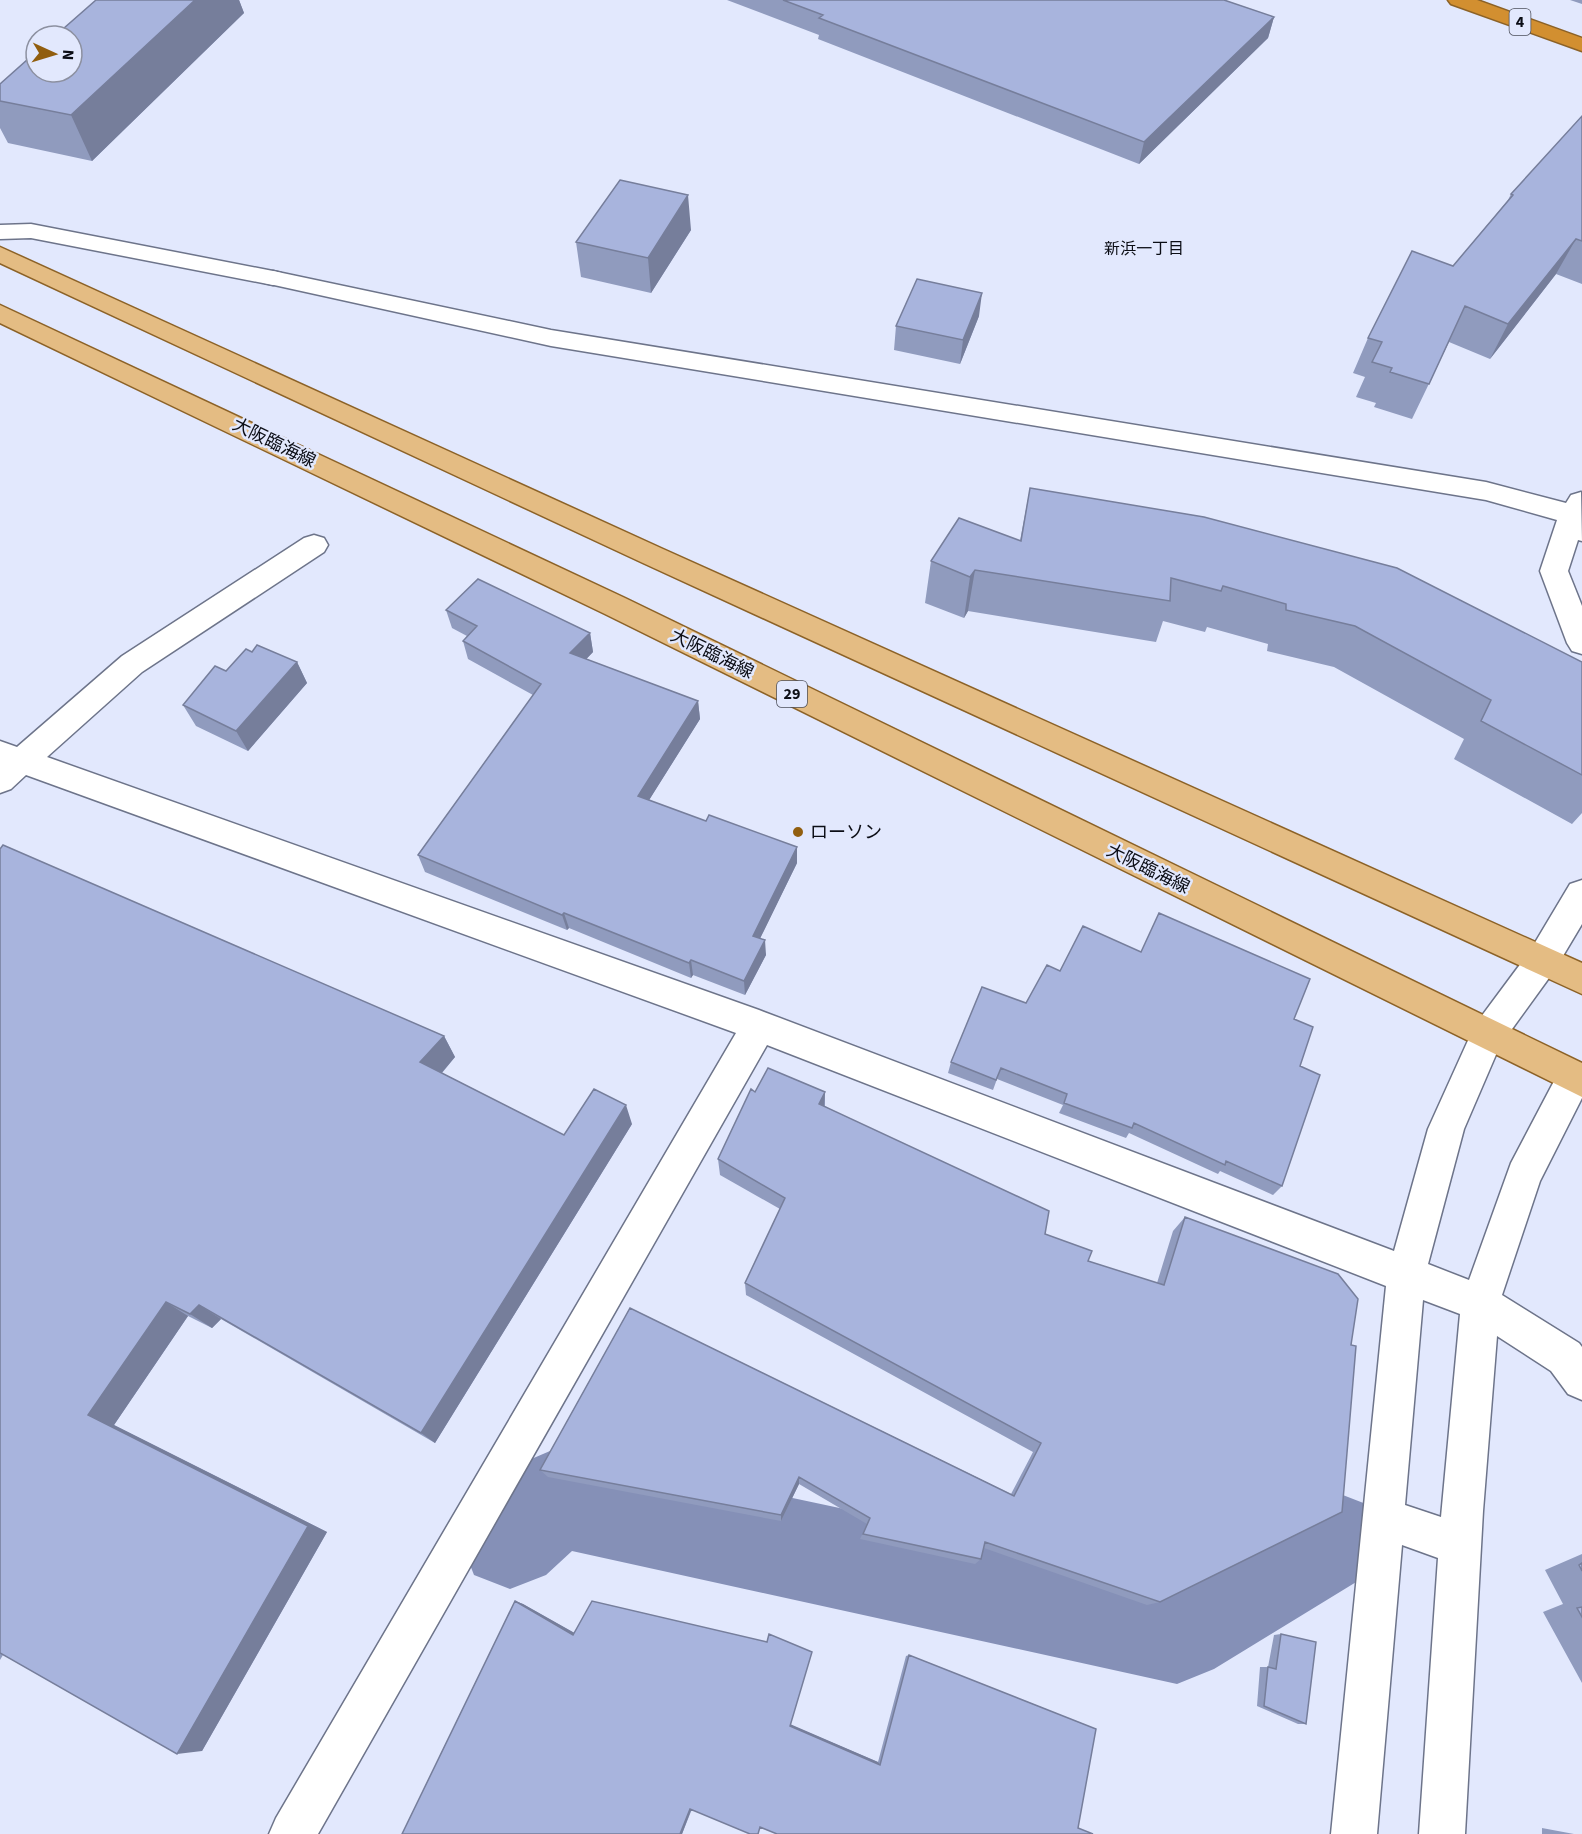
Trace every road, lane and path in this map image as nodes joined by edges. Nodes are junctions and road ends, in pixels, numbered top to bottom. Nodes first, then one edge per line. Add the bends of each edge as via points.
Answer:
1 (1458, 0) edge
2 (1582, 45) edge
3 (0, 232) edge
4 (0, 254) edge
5 (0, 313) edge
6 (1579, 515) edge
7 (314, 545) dead end
8 (1582, 643) edge
9 (7, 765) edge
10 (1582, 894) edge
11 (1542, 960) junction
12 (1582, 979) edge
13 (759, 1026) junction
14 (1487, 1036) junction
15 (1580, 1075) edge
16 (1406, 1276) junction
17 (1480, 1303) junction
18 (1582, 1380) edge
19 (1383, 1518) junction
20 (1460, 1544) junction
21 (292, 1834) edge
22 (1354, 1834) edge
23 (1442, 1834) edge

1 - 2 highway, 4
3 - 6 street via 31,231 551,338 1486,491
4 - 11 main road
5 - 14 main road, 大阪臨海線 / 29 via 615,606
6 - 8 street via 1554,572
7 - 9 street via 132,664
9 - 13 street
10 - 11 street
11 - 12 main road
11 - 14 street
13 - 16 street
13 - 21 street
14 - 15 main road, 大阪臨海線 / 29
14 - 16 street via 1446,1129
15 - 17 street via 1524,1175
16 - 17 street
16 - 19 street
17 - 18 street via 1565,1357
17 - 20 street
19 - 20 street
19 - 22 street
20 - 23 street

